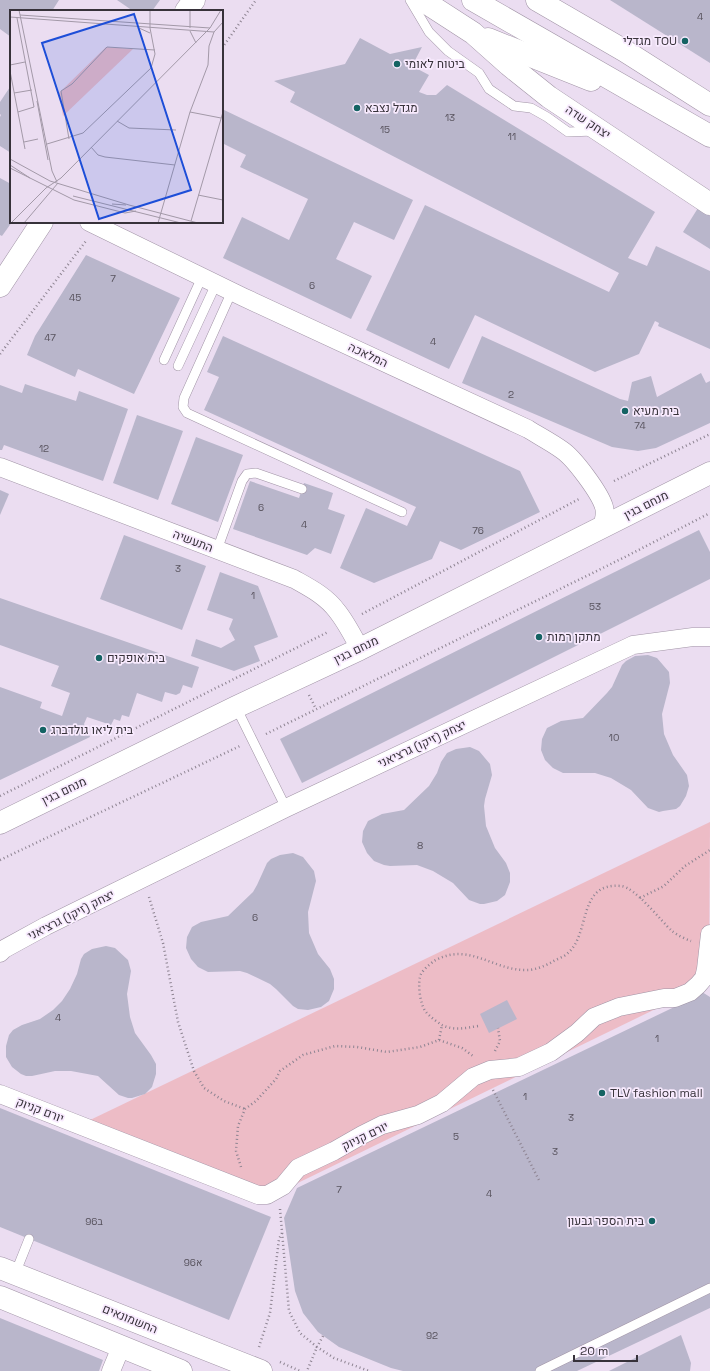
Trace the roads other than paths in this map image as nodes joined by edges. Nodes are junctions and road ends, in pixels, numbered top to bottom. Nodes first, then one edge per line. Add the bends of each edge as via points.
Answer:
1 (194, 0) edge
2 (410, 0) edge
3 (422, 0) edge
4 (473, 0) edge
5 (536, 0) edge
6 (187, 10) edge
7 (473, 33) junction
8 (710, 105) edge
9 (668, 111) junction
10 (600, 129) junction
11 (710, 136) edge
12 (710, 204) edge
13 (41, 223) edge
14 (93, 224) edge
15 (217, 284) junction
16 (0, 286) edge
17 (164, 360) dead end
18 (178, 366) dead end
19 (0, 467) edge
20 (710, 473) edge
21 (302, 489) dead end
22 (402, 512) dead end
23 (601, 528) junction
24 (217, 550) junction
25 (710, 637) edge
26 (360, 648) junction
27 (236, 707) junction
28 (286, 808) junction
29 (0, 823) edge
30 (709, 942) edge
31 (0, 953) edge
32 (0, 1094) edge
33 (29, 1239) dead end
34 (5, 1268) edge
35 (710, 1288) edge
36 (0, 1297) edge
37 (121, 1347) junction
38 (259, 1362) edge
39 (111, 1371) edge
40 (181, 1371) edge
41 (540, 1371) edge

1 - 6 street
2 - 10 lane via 429,32 448,51 479,73 489,89 514,106 531,108 568,132
3 - 7 street, יצחק שדה
4 - 9 street, יצחק שדה
5 - 8 street
7 - 9 street, יצחק שדה
7 - 10 street, יצחק שדה via 549,97
9 - 11 street, יצחק שדה
10 - 12 street, יצחק שדה
13 - 16 street
14 - 15 street, המלאכה
15 - 17 lane
15 - 18 lane
15 - 22 lane via 184,398 183,407 187,413
15 - 23 street, המלאכה via 528,428 563,450 595,490 604,507
19 - 24 street, התעשיה
20 - 23 street, מנחם בגין
21 - 24 lane via 256,473 247,474 242,481
23 - 26 street, מנחם בגין
24 - 26 street, התעשיה via 294,579 312,589 337,610
25 - 28 street, יצחק (זיקו) גרציאני via 633,644
26 - 27 street, מנחם בגין
27 - 28 lane
27 - 29 street, מנחם בגין
28 - 31 street, יצחק (זיקו) גרציאני via 46,926
30 - 32 street, יורם קניוק via 704,978 690,992 675,998 619,1007 594,1017 577,1033 545,1055 519,1067 490,1070 480,1068 442,1103 418,1115 382,1125 298,1168 283,1186 267,1195 258,1195
33 - 34 lane
34 - 38 street, החשמונאים
35 - 41 lane
36 - 37 street
37 - 39 street
37 - 40 street

